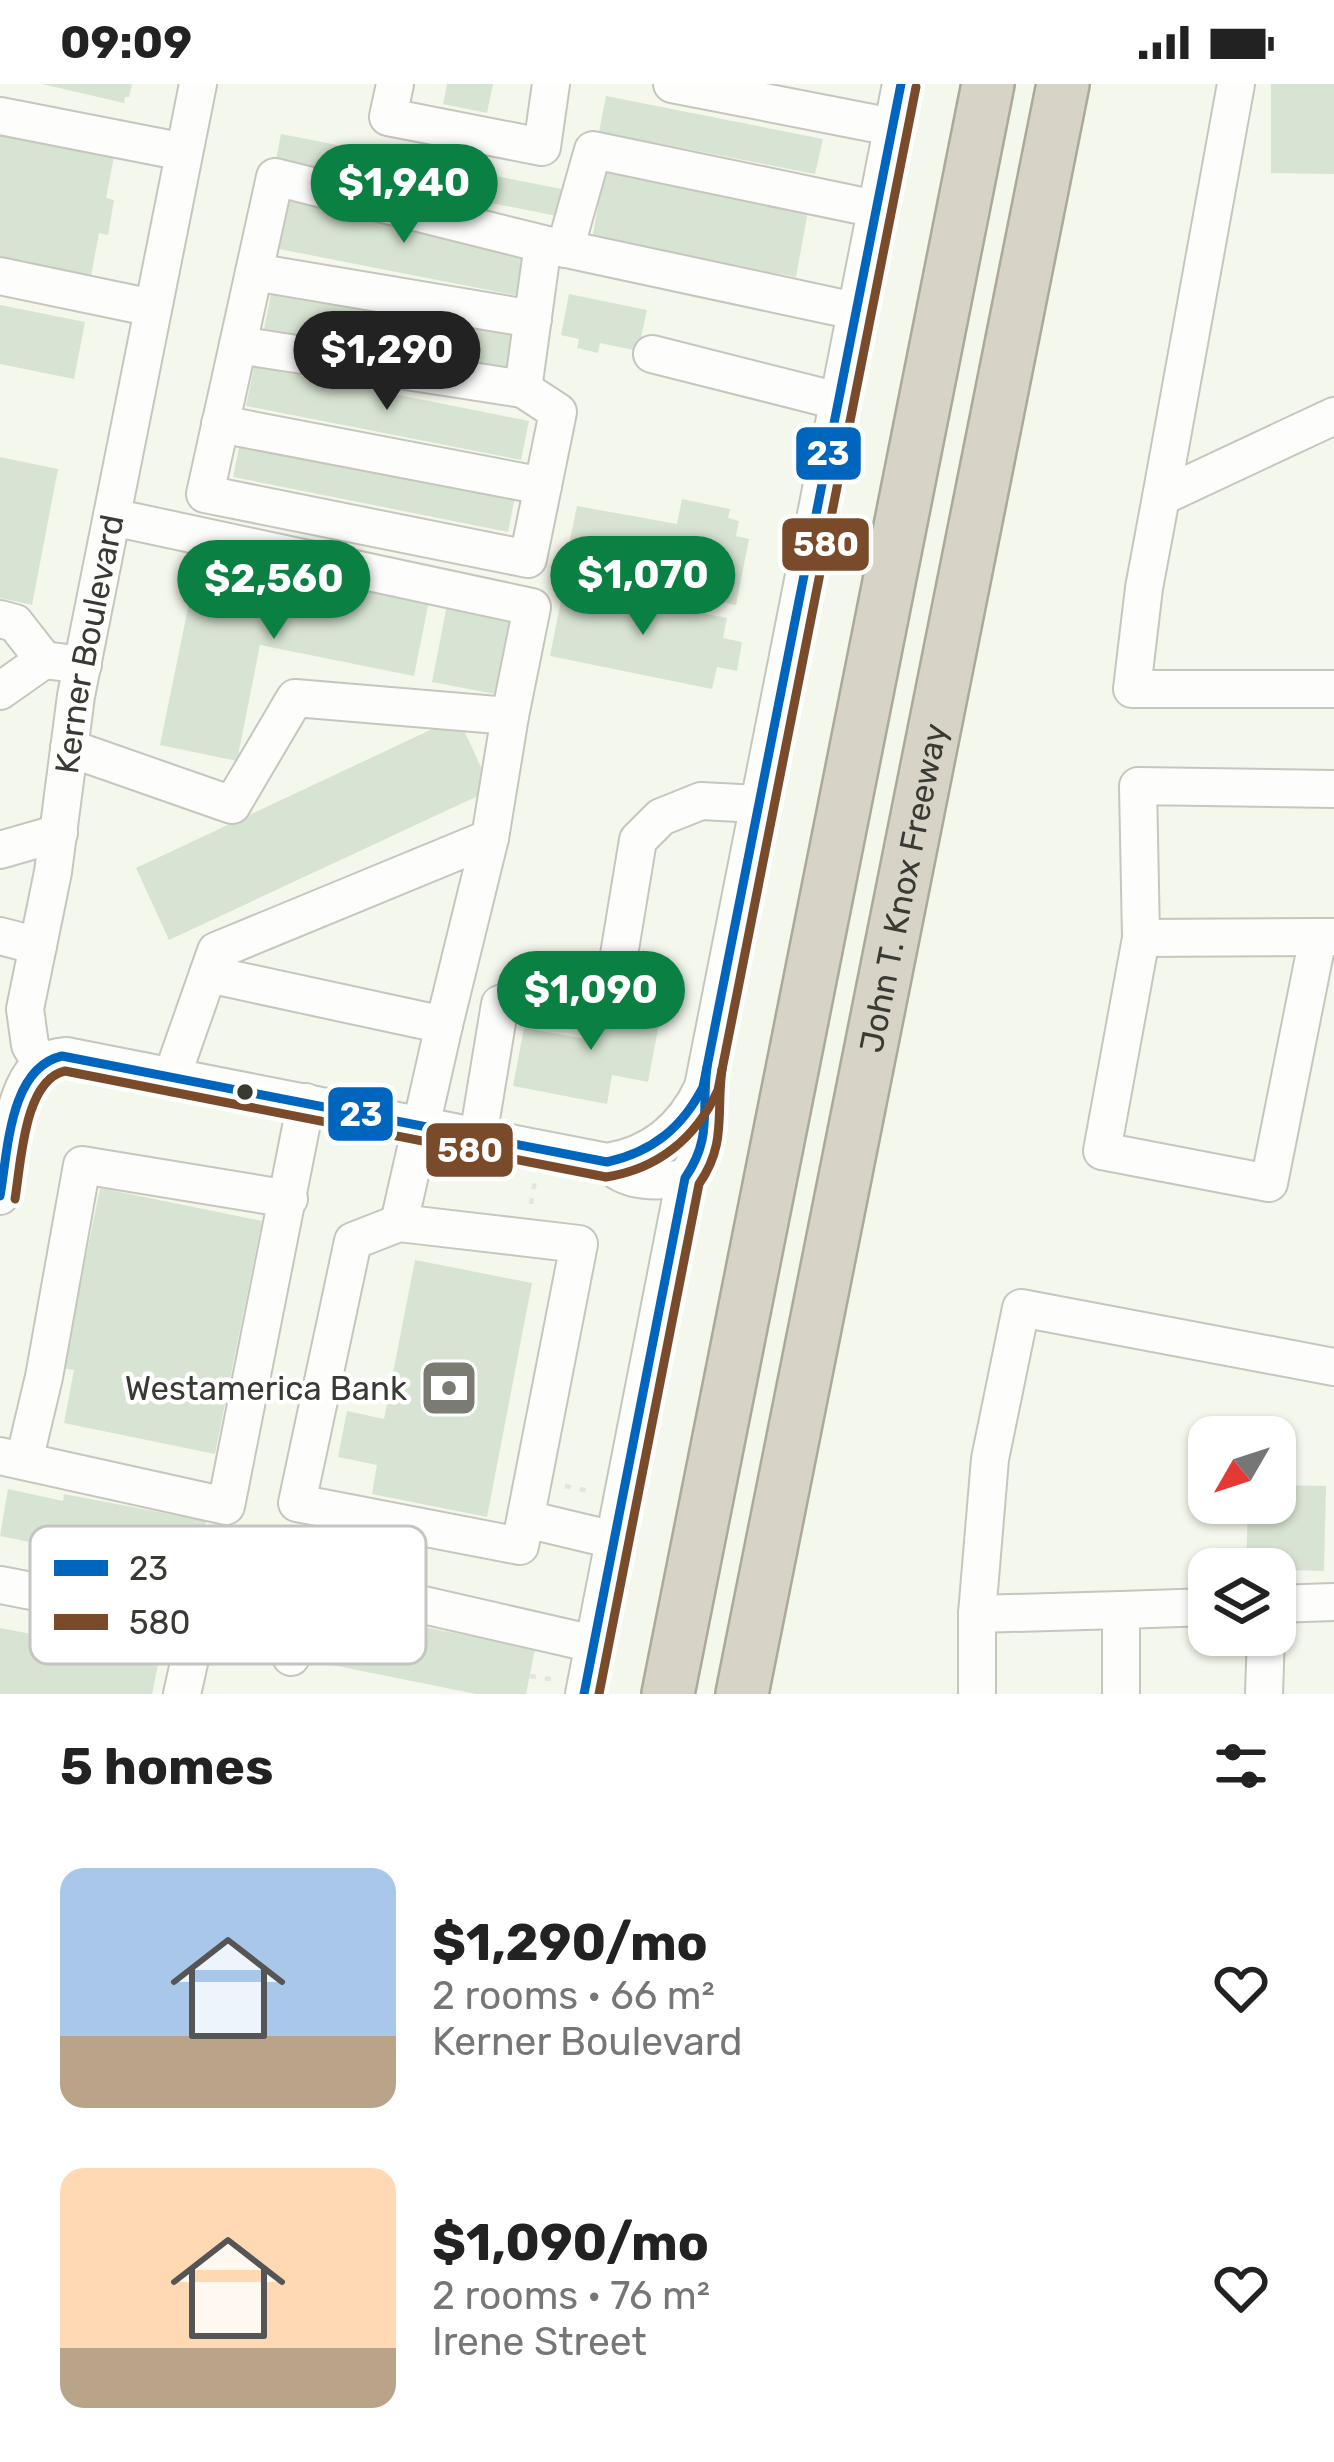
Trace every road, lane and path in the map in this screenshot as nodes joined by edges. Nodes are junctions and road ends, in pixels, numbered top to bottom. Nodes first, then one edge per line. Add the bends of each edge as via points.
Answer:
1 (198, 84) edge
2 (395, 84) edge
3 (551, 84) edge
4 (672, 84) edge
5 (901, 84) edge
6 (988, 84) edge
7 (1063, 84) edge
8 (1236, 84) edge
9 (0, 116) edge
10 (892, 127) junction
11 (184, 152) junction
12 (875, 209) junction
13 (555, 247) junction
14 (254, 272) junction
15 (0, 276) edge
16 (153, 308) junction
17 (856, 311) junction
18 (533, 319) junction
19 (238, 345) junction
20 (652, 354) dead end
21 (523, 389) junction
22 (838, 400) junction
23 (1334, 416) edge
24 (220, 424) junction
25 (543, 486) junction
26 (1161, 497) junction
27 (112, 517) junction
28 (0, 620) edge
29 (44, 660) junction
30 (82, 665) junction
31 (1334, 689) edge
32 (0, 691) edge
33 (510, 716) junction
34 (69, 748) junction
35 (1334, 788) edge
36 (759, 804) junction
37 (59, 833) junction
38 (490, 838) junction
39 (0, 850) edge
40 (0, 936) edge
41 (1326, 937) edge
42 (1141, 938) junction
43 (38, 946) junction
44 (208, 974) junction
45 (443, 1025) junction
46 (41, 1064) junction
47 (172, 1076) junction
48 (704, 1088) junction
49 (306, 1102) junction
50 (419, 1125) junction
51 (478, 1137) junction
52 (607, 1162) junction
53 (686, 1178) junction
54 (0, 1196) edge
55 (289, 1199) junction
56 (399, 1223) junction
57 (1334, 1367) edge
58 (12, 1458) edge
59 (526, 1520) junction
60 (416, 1526) edge
61 (426, 1528) edge
62 (614, 1540) junction
63 (0, 1585) edge
64 (30, 1591) edge
65 (1334, 1602) edge
66 (1296, 1603) edge
67 (426, 1606) edge
68 (1188, 1608) edge
69 (1121, 1610) junction
70 (977, 1614) junction
71 (594, 1644) junction
72 (1265, 1656) edge
73 (189, 1664) edge
74 (530, 1676) dead end
75 (570, 1687) edge
76 (182, 1694) edge
77 (668, 1694) edge
78 (742, 1694) edge
79 (977, 1694) edge
80 (1121, 1694) edge
81 (1264, 1694) edge

1 - 11 street, Kerner Boulevard
2 - 3 street via 388,117 542,147
4 - 10 street
5 - 10 street
6 - 77 highway
7 - 78 highway, John T. Knox Freeway
8 - 26 street
9 - 11 street
10 - 12 street
11 - 16 street, Kerner Boulevard
12 - 13 street via 593,150
12 - 17 street
13 - 14 street via 275,177
13 - 17 street
13 - 18 street
14 - 18 street
14 - 19 street
15 - 16 street
16 - 27 street, Kerner Boulevard
17 - 22 street
18 - 21 street
19 - 21 street
19 - 24 street
20 - 22 street
21 - 25 street via 558,412
22 - 36 street
23 - 26 street
24 - 25 street
24 - 25 street via 205,494 528,559
26 - 31 street via 1132,689
27 - 30 street, Kerner Boulevard
27 - 33 street via 532,607
28 - 29 street via 15,623
29 - 30 street
29 - 32 street
30 - 34 street, Kerner Boulevard
33 - 34 street via 295,698 232,806
33 - 38 street
34 - 37 street, Kerner Boulevard
35 - 42 street via 1138,786
36 - 48 street
36 - 51 street via 701,801 662,817 638,840 617,967 500,1004
37 - 39 street
37 - 43 street, Kerner Boulevard
38 - 44 street via 216,951
38 - 45 street
40 - 43 street
41 - 42 street
41 - 42 street via 1269,1183 1102,1150
43 - 46 street, Kerner Boulevard via 25,1009
44 - 45 street
44 - 47 street
45 - 50 street
46 - 47 street via 74,1056
46 - 54 street via 17,1106
47 - 49 street
48 - 52 street via 662,1140
48 - 53 street via 706,1139
49 - 50 street
49 - 55 street
50 - 51 street
50 - 56 street
51 - 52 street
52 - 53 street via 634,1178
53 - 62 street
55 - 58 street via 82,1165 44,1377
55 - 58 street via 226,1506
56 - 59 street via 578,1244
56 - 60 street via 353,1241 297,1503
57 - 70 street via 1021,1308 990,1460
59 - 61 street via 520,1546
59 - 62 street
62 - 71 street
63 - 64 street
65 - 66 street
67 - 71 street
68 - 69 street
69 - 70 street
69 - 80 street
70 - 79 street
71 - 75 street
72 - 81 street
73 - 76 street
74 - 75 path

